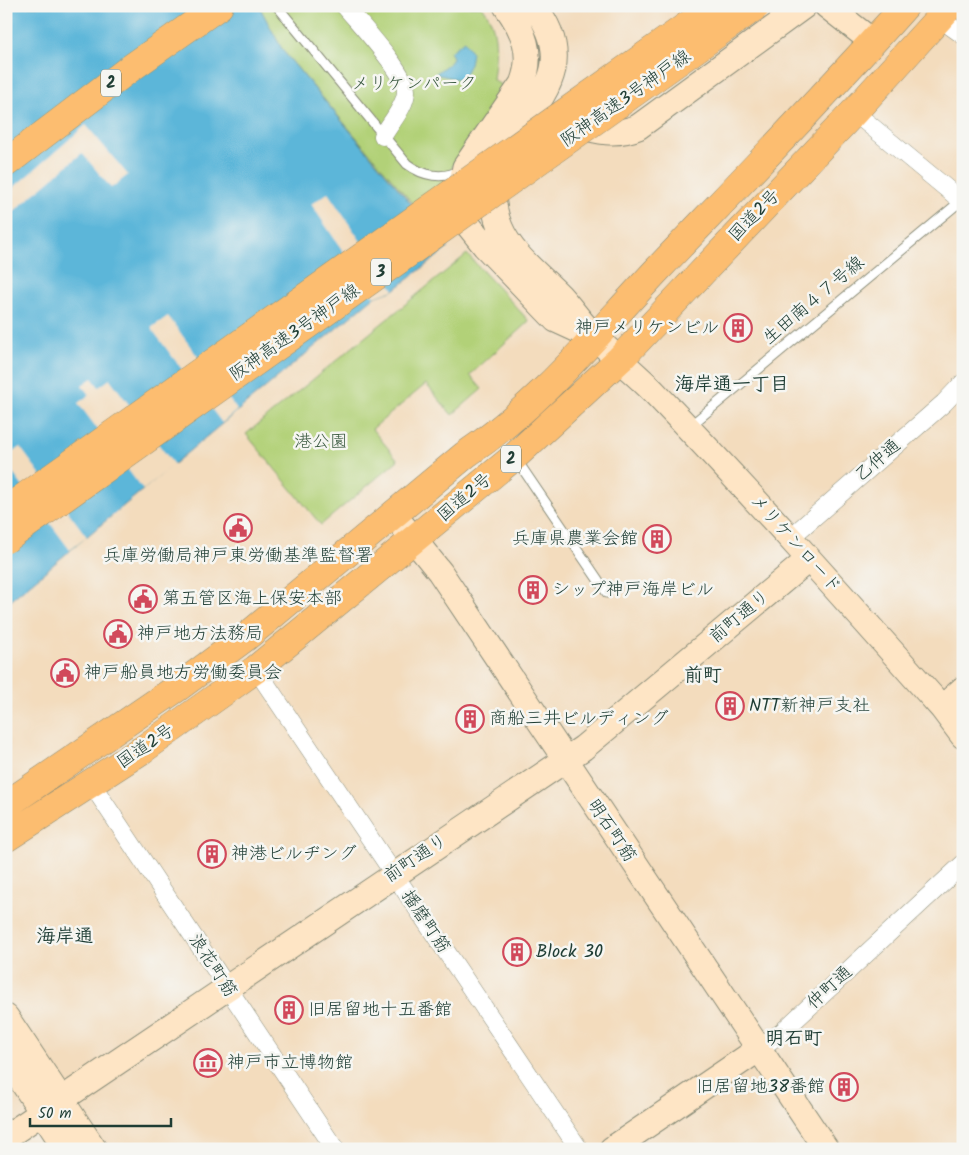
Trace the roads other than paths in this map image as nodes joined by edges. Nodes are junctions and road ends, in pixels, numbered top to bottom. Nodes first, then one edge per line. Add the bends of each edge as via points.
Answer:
1 (206, 6) edge
2 (219, 6) edge
3 (277, 6) edge
4 (345, 6) edge
5 (506, 6) edge
6 (534, 6) edge
7 (715, 6) edge
8 (756, 6) edge
9 (804, 6) edge
10 (828, 6) edge
11 (905, 6) edge
12 (945, 12) edge
13 (963, 35) edge
14 (873, 42) junction
15 (854, 112) junction
16 (529, 115) junction
17 (383, 136) junction
18 (6, 154) edge
19 (6, 163) edge
20 (465, 167) junction
21 (962, 200) edge
22 (595, 338) junction
23 (620, 359) junction
24 (963, 383) edge
25 (688, 428) junction
26 (514, 457) junction
27 (6, 510) edge
28 (394, 514) junction
29 (790, 538) junction
30 (6, 539) edge
31 (415, 539) junction
32 (810, 559) junction
33 (606, 593) dead end
34 (256, 669) junction
35 (963, 688) edge
36 (942, 708) junction
37 (963, 736) edge
38 (564, 760) junction
39 (90, 783) junction
40 (6, 805) edge
41 (6, 838) edge
42 (963, 864) edge
43 (393, 874) junction
44 (227, 987) junction
45 (6, 1017) edge
46 (759, 1049) junction
47 (6, 1058) edge
48 (62, 1099) junction
49 (42, 1113) junction
50 (6, 1137) edge
51 (66, 1149) edge
52 (94, 1149) edge
53 (335, 1149) edge
54 (578, 1149) edge
55 (612, 1149) edge
56 (826, 1149) edge

1 - 18 highway, 2
2 - 19 highway, 2
3 - 17 lane
4 - 17 street via 404,82 403,102
5 - 20 street via 525,39 527,69 522,84
6 - 16 street via 552,33 555,57 550,82
7 - 27 highway, 阪神高速3号神戸線 / 3, bridge
8 - 30 highway, 阪神高速3号神戸線 / 3, bridge
9 - 16 street via 631,130 603,132
10 - 14 street
11 - 14 highway, 国道2号 / 2
12 - 13 street
12 - 15 highway, 国道2号 / 2
14 - 22 highway, 国道2号 / 2
15 - 21 street
15 - 23 highway, 国道2号 / 2
16 - 22 street via 504,151 497,169 494,189 497,218 516,251 570,306
17 - 20 lane via 407,164 421,172 444,176
20 - 22 street via 461,200 466,220 477,236 556,320
21 - 25 lane, 生田南４７号線
22 - 23 street, メリケンロード
22 - 28 highway, 国道2号 / 2 via 533,402
23 - 25 street, メリケンロード
23 - 26 highway, 国道2号 / 2
24 - 29 street, 乙仲通
25 - 29 street, メリケンロード
26 - 31 highway, 国道2号 / 2
26 - 33 lane
28 - 31 street, 明石町筋
28 - 40 highway, 国道2号 / 2 via 246,637
29 - 32 street, メリケンロード
31 - 34 highway, 国道2号 / 2
31 - 38 street, 明石町筋
32 - 36 street, メリケンロード
32 - 38 street, 前町通り via 583,748
34 - 39 highway, 国道2号 / 2 via 188,719
34 - 43 street, 播磨町筋
35 - 36 street
36 - 37 street, メリケンロード
38 - 43 street, 前町通り
38 - 46 street, 明石町筋
39 - 41 highway, 国道2号 / 2
39 - 44 street, 浪花町筋
42 - 46 street, 仲町通 via 781,1033
43 - 44 street, 前町通り
43 - 54 street, 播磨町筋
44 - 48 street, 前町通り
44 - 53 street, 浪花町筋
45 - 48 street
46 - 55 street, 仲町通
46 - 56 street, 明石町筋
47 - 49 street
48 - 49 street, 前町通り
48 - 52 street
49 - 50 street, 前町通り
49 - 51 street

